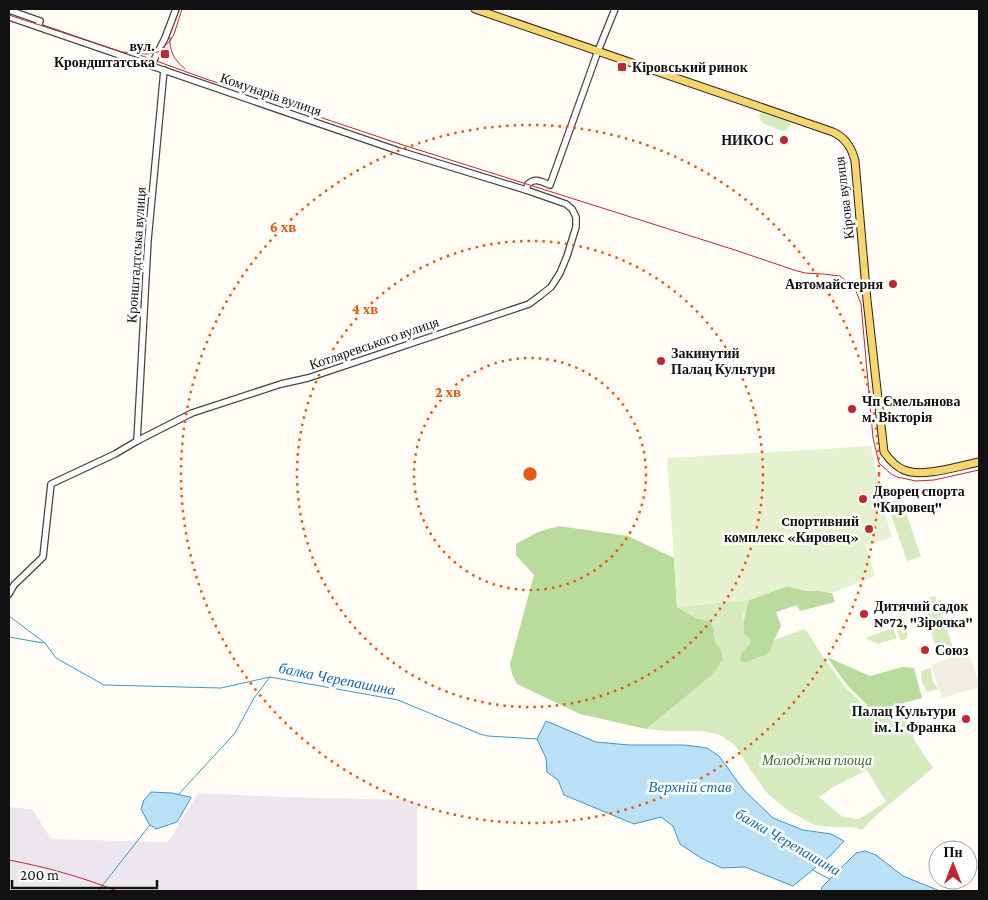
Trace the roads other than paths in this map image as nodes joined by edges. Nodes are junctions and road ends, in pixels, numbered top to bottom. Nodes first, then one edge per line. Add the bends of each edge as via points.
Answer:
1 (176, 9) edge
2 (475, 9) edge
3 (615, 9) edge
4 (9, 10) edge
5 (9, 17) edge
6 (38, 28) junction
7 (598, 51) junction
8 (152, 66) junction
9 (164, 70) junction
10 (526, 190) junction
11 (137, 441) junction
12 (979, 462) edge
13 (9, 594) edge

1 - 8 street
2 - 7 main road, Кірова вулиця
3 - 7 street
4 - 6 street via 40,21
5 - 6 street, Комунарів вулиця
6 - 8 street, Комунарів вулиця
7 - 10 street via 550,185 533,180
7 - 12 main road, Кірова вулиця via 841,136 853,152 855,161 884,452 904,470 922,473
8 - 9 street, Комунарів вулиця
9 - 10 street, Комунарів вулиця via 399,151
9 - 11 street, Кронштадтська вулиця via 148,240
10 - 11 street, Котляревського вулиця via 569,206 576,217 576,227 560,273 551,287 529,304 192,413
11 - 13 street, Котляревського вулиця via 51,484 43,557

